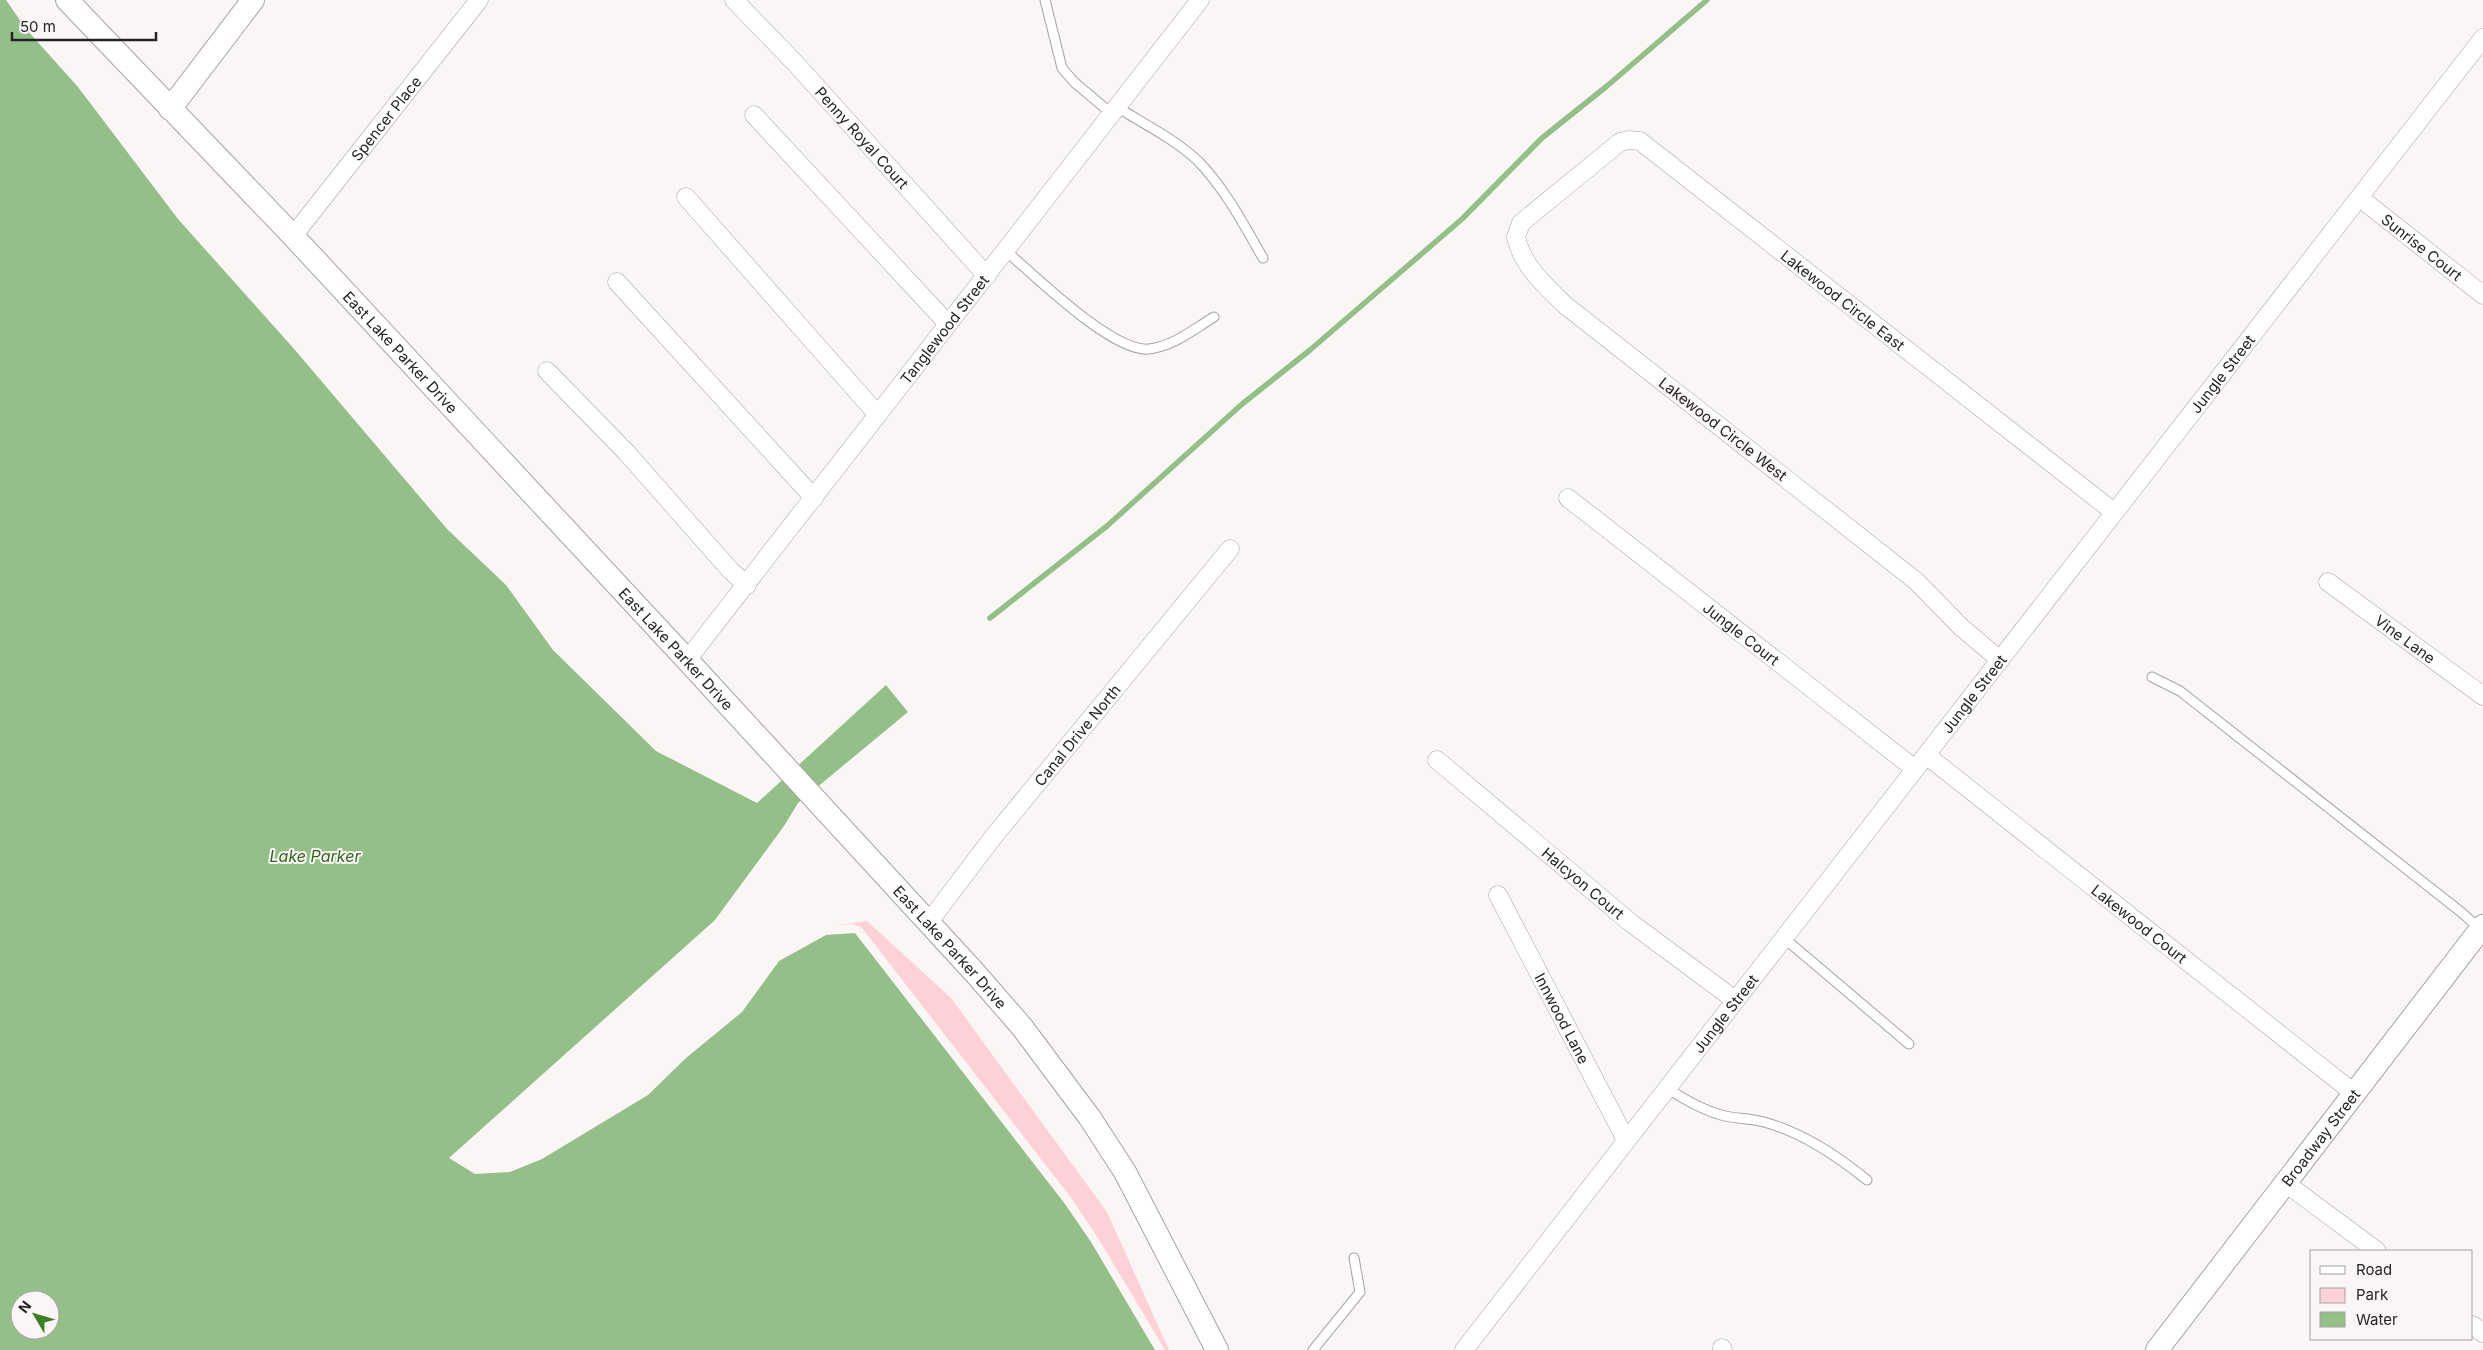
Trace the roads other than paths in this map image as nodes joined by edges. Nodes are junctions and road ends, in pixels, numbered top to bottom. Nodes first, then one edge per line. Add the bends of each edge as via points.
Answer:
1 (66, 0) edge
2 (253, 0) edge
3 (479, 0) edge
4 (734, 0) edge
5 (1045, 0) edge
6 (1200, 0) edge
7 (2483, 38) edge
8 (170, 109) junction
9 (1115, 110) junction
10 (754, 115) dead end
11 (1568, 185) joint
12 (686, 197) dead end
13 (2360, 198) junction
14 (293, 236) junction
15 (1006, 251) junction
16 (1263, 258) dead end
17 (987, 276) junction
18 (617, 282) dead end
19 (2483, 295) edge
20 (1214, 317) dead end
21 (948, 324) junction
22 (547, 371) dead end
23 (878, 415) junction
24 (814, 498) junction
25 (1568, 498) dead end
26 (2114, 512) junction
27 (1230, 549) dead end
28 (2328, 582) dead end
29 (747, 585) junction
30 (687, 660) junction
31 (2000, 660) junction
32 (2152, 677) dead end
33 (2483, 696) edge
34 (1926, 755) junction
35 (1437, 760) dead end
36 (1915, 769) junction
37 (1498, 895) dead end
38 (928, 923) junction
39 (2482, 928) edge
40 (1784, 938) junction
41 (1735, 1000) junction
42 (1909, 1044) dead end
43 (1666, 1088) junction
44 (2354, 1093) junction
45 (1626, 1140) junction
46 (1867, 1180) dead end
47 (2284, 1182) junction
48 (2376, 1250) edge
49 (1354, 1258) dead end
50 (1218, 1350) edge
51 (1313, 1350) edge
52 (1464, 1350) edge
53 (2157, 1350) edge

1 - 8 street, East Lake Parker Drive
2 - 8 street
3 - 14 street, Spencer Place
4 - 17 street, Penny Royal Court
5 - 9 lane via 1062,68 1074,82
6 - 9 street, Tanglewood Street
7 - 13 street, Jungle Street
8 - 14 street, East Lake Parker Drive
9 - 15 street, Tanglewood Street
9 - 16 lane via 1156,129 1197,161 1220,189
10 - 21 street
11 - 26 street, Lakewood Circle East via 1620,142 1640,141
11 - 31 street, Lakewood Circle West via 1521,223 1517,230 1518,246 1526,262 1545,286 1564,305 1916,581 1961,627
12 - 23 street
13 - 19 street, Sunrise Court
13 - 26 street, Jungle Street
14 - 30 street, East Lake Parker Drive
15 - 17 street, Tanglewood Street
15 - 20 lane via 1061,299 1128,346 1140,349 1174,342
17 - 21 street, Tanglewood Street
18 - 24 street
21 - 23 street, Tanglewood Street
22 - 29 street
23 - 24 street, Tanglewood Street
24 - 29 street, Tanglewood Street
25 - 36 street, Jungle Court
26 - 31 street, Jungle Street
27 - 38 street, Canal Drive North via 994,836
28 - 33 street, Vine Lane
29 - 30 street, Tanglewood Street
30 - 38 street, East Lake Parker Drive
31 - 34 street, Jungle Street
32 - 39 lane via 2180,691
34 - 36 street, Jungle Street
34 - 44 street, Lakewood Court
35 - 41 street, Halcyon Court via 1631,923
36 - 40 street, Jungle Street
37 - 45 street, Innwood Lane
38 - 50 street, East Lake Parker Drive via 1022,1027 1090,1118 1148,1214
39 - 44 street, Broadway Street
40 - 41 street, Jungle Street
40 - 42 lane
41 - 43 street, Jungle Street
43 - 45 street, Jungle Street
43 - 46 lane via 1704,1110 1782,1128 1835,1155
44 - 47 street, Broadway Street
45 - 52 street, Jungle Street
47 - 48 street
47 - 53 street, Broadway Street
49 - 51 lane via 1360,1292

